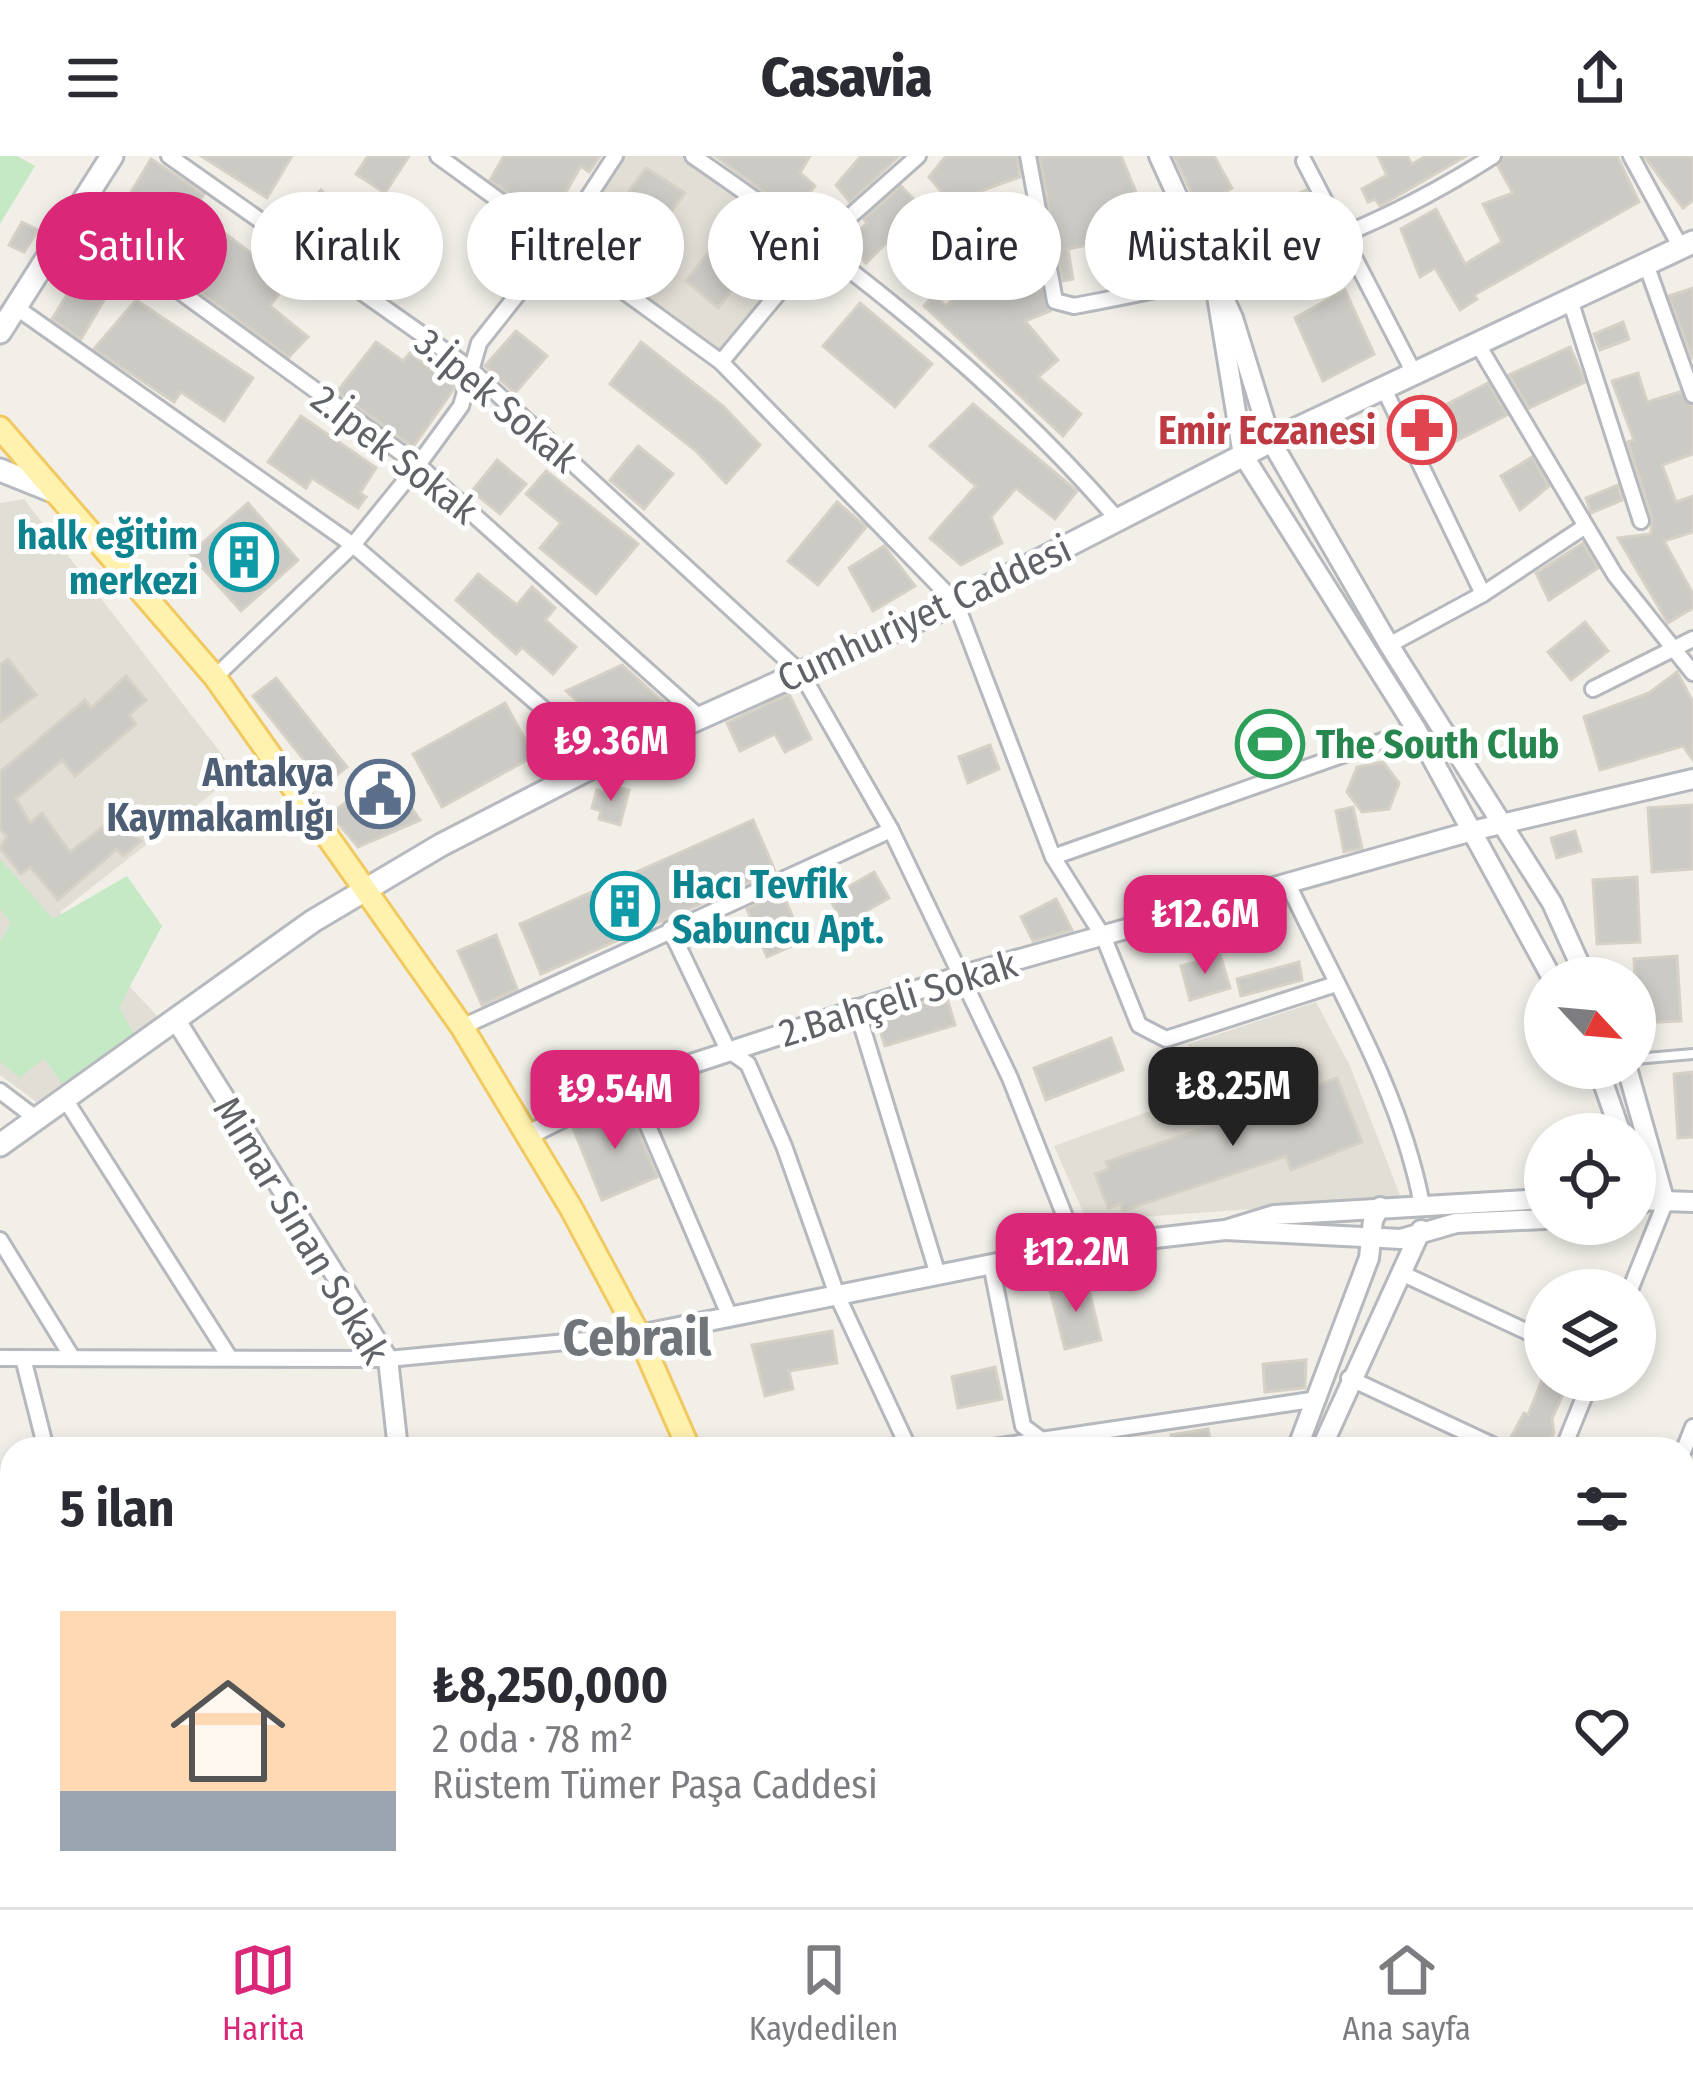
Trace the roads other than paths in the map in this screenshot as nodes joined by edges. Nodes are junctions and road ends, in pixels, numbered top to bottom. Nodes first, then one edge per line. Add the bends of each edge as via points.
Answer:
1 (112, 156) edge
2 (169, 156) edge
3 (437, 156) edge
4 (615, 156) edge
5 (693, 156) edge
6 (918, 156) edge
7 (1028, 156) edge
8 (1159, 156) edge
9 (1493, 156) edge
10 (1631, 156) edge
11 (1304, 161) dead end
12 (89, 192) edge
13 (488, 192) edge
14 (592, 192) edge
15 (746, 192) edge
16 (1175, 192) edge
17 (1319, 192) edge
18 (863, 205) edge
19 (1363, 227) edge
20 (1687, 245) edge
21 (1646, 264) junction
22 (36, 278) edge
23 (1363, 278) edge
24 (863, 280) edge
25 (192, 300) edge
26 (512, 300) edge
27 (637, 300) edge
28 (773, 300) edge
29 (1103, 300) edge
30 (1218, 300) edge
31 (1224, 300) edge
32 (1570, 300) junction
33 (17, 308) junction
34 (0, 332) edge
35 (1477, 343) junction
36 (721, 362) junction
37 (468, 367) junction
38 (1414, 373) junction
39 (1384, 388) junction
40 (1693, 395) edge
41 (0, 428) edge
42 (1270, 441) junction
43 (1243, 455) junction
44 (418, 465) junction
45 (0, 470) edge
46 (60, 494) junction
47 (1118, 520) junction
48 (1641, 521) dead end
49 (1584, 527) junction
50 (353, 545) junction
51 (1483, 594) junction
52 (956, 603) junction
53 (1693, 639) edge
54 (1388, 645) junction
55 (1674, 646) junction
56 (801, 673) junction
57 (1693, 673) edge
58 (215, 677) junction
59 (1593, 689) dead end
60 (698, 716) junction
61 (1416, 729) junction
62 (604, 761) junction
63 (1693, 779) edge
64 (1502, 826) junction
65 (891, 830) junction
66 (1472, 831) junction
67 (1053, 857) junction
68 (1288, 884) junction
69 (364, 889) junction
70 (670, 929) junction
71 (1104, 938) junction
72 (1541, 957) edge
73 (1577, 957) edge
74 (960, 976) junction
75 (1336, 985) junction
76 (856, 1007) junction
77 (177, 1022) junction
78 (462, 1027) junction
79 (728, 1050) junction
80 (1693, 1054) edge
81 (1656, 1057) edge
82 (630, 1084) junction
83 (1633, 1089) edge
84 (0, 1091) edge
85 (65, 1100) junction
86 (37, 1119) junction
87 (530, 1134) junction
88 (0, 1144) edge
89 (1524, 1201) edge
90 (1693, 1202) edge
91 (1656, 1203) edge
92 (1664, 1203) junction
93 (1422, 1205) junction
94 (1381, 1207) junction
95 (1524, 1220) edge
96 (1225, 1230) junction
97 (1419, 1233) junction
98 (1372, 1238) junction
99 (0, 1240) edge
100 (1077, 1247) junction
101 (991, 1264) junction
102 (1638, 1269) edge
103 (1401, 1273) junction
104 (938, 1275) junction
105 (837, 1295) junction
106 (730, 1317) junction
107 (1524, 1330) edge
108 (639, 1335) junction
109 (228, 1355) junction
110 (0, 1358) edge
111 (23, 1358) junction
112 (72, 1358) junction
113 (388, 1359) junction
114 (1349, 1378) junction
115 (1318, 1399) junction
116 (1582, 1401) edge
117 (43, 1437) edge
118 (397, 1437) edge
119 (684, 1437) edge
120 (903, 1437) edge
121 (1036, 1437) edge
122 (1059, 1437) edge
123 (1302, 1437) edge
124 (1326, 1437) edge
125 (1476, 1437) edge
126 (1568, 1437) edge

1 - 12 main road
2 - 37 street, 3.İpek Sokak
3 - 13 street
4 - 14 street
5 - 15 street
6 - 18 street
7 - 29 street via 1055,301
8 - 16 street
9 - 19 street
10 - 20 street
11 - 17 street
20 - 21 main road, Cumhuriyet Caddesi
21 - 32 main road, Cumhuriyet Caddesi
21 - 40 street
22 - 33 main road
23 - 38 street
24 - 47 street via 993,392
25 - 44 street, 2.İpek Sokak
26 - 37 street
27 - 36 street
28 - 36 street
30 - 43 street
31 - 42 street
32 - 35 main road, Cumhuriyet Caddesi
32 - 48 street
33 - 34 main road
33 - 50 street
35 - 38 main road, Cumhuriyet Caddesi
35 - 49 street
36 - 52 street
37 - 44 street via 460,406
37 - 56 street, 3.İpek Sokak
38 - 39 main road, Cumhuriyet Caddesi
39 - 42 main road, Cumhuriyet Caddesi
39 - 51 street
41 - 46 main road
42 - 43 main road, Cumhuriyet Caddesi
42 - 54 street
43 - 47 main road, Cumhuriyet Caddesi
43 - 61 street
44 - 50 street
44 - 60 street, 2.İpek Sokak
45 - 46 main road
46 - 58 main road
47 - 52 main road, Cumhuriyet Caddesi
49 - 51 street
49 - 55 street
50 - 58 street
50 - 62 street
51 - 54 street
52 - 56 main road, Cumhuriyet Caddesi
52 - 67 street
53 - 55 street
54 - 64 street
55 - 57 street
55 - 59 street
56 - 60 main road, Cumhuriyet Caddesi
56 - 65 street, 3.İpek Sokak
58 - 69 main road
60 - 62 main road, Cumhuriyet Caddesi
61 - 66 street
61 - 67 street
62 - 69 main road, Cumhuriyet Caddesi
63 - 64 street, 2.Bahçeli Sokak
64 - 66 street, 2.Bahçeli Sokak
64 - 73 street
65 - 70 street
65 - 74 street, 3.İpek Sokak
66 - 68 street, 2.Bahçeli Sokak
66 - 72 street
67 - 71 street
68 - 71 street, 2.Bahçeli Sokak
68 - 75 street
69 - 77 main road, Cumhuriyet Caddesi
69 - 78 main road
70 - 78 street
70 - 79 street
71 - 74 street, 2.Bahçeli Sokak
71 - 75 street via 1138,1025 1166,1039
74 - 76 street, 2.Bahçeli Sokak
74 - 100 street, 3.İpek Sokak
75 - 93 street via 1392,1096
76 - 79 street, 2.Bahçeli Sokak
76 - 104 street
77 - 85 main road, Cumhuriyet Caddesi
77 - 113 street, Mimar Sinan Sokak
78 - 87 main road
79 - 82 street, 2.Bahçeli Sokak
79 - 105 street via 748,1064
80 - 81 lane
82 - 87 street, 2.Bahçeli Sokak
82 - 106 street
83 - 92 street
84 - 86 street
85 - 86 main road, Cumhuriyet Caddesi
85 - 109 street
86 - 88 main road, Cumhuriyet Caddesi
87 - 108 main road
89 - 93 street
90 - 92 street
91 - 92 street
92 - 102 street
93 - 94 street
93 - 97 street
94 - 96 street via 1274,1215
94 - 98 street
95 - 97 street
96 - 98 street
96 - 100 street
97 - 98 street
97 - 103 street
98 - 115 street
99 - 112 street
100 - 101 street
101 - 104 street
101 - 121 street via 1023,1426
103 - 107 street
103 - 114 street
104 - 105 street
105 - 106 street
105 - 120 street
106 - 108 street
108 - 113 street
108 - 119 main road
109 - 112 street
109 - 113 street
110 - 111 street
111 - 112 street
111 - 117 street
113 - 118 street, Mimar Sinan Sokak
114 - 124 street
114 - 125 street
115 - 122 street
115 - 123 street
116 - 126 street

